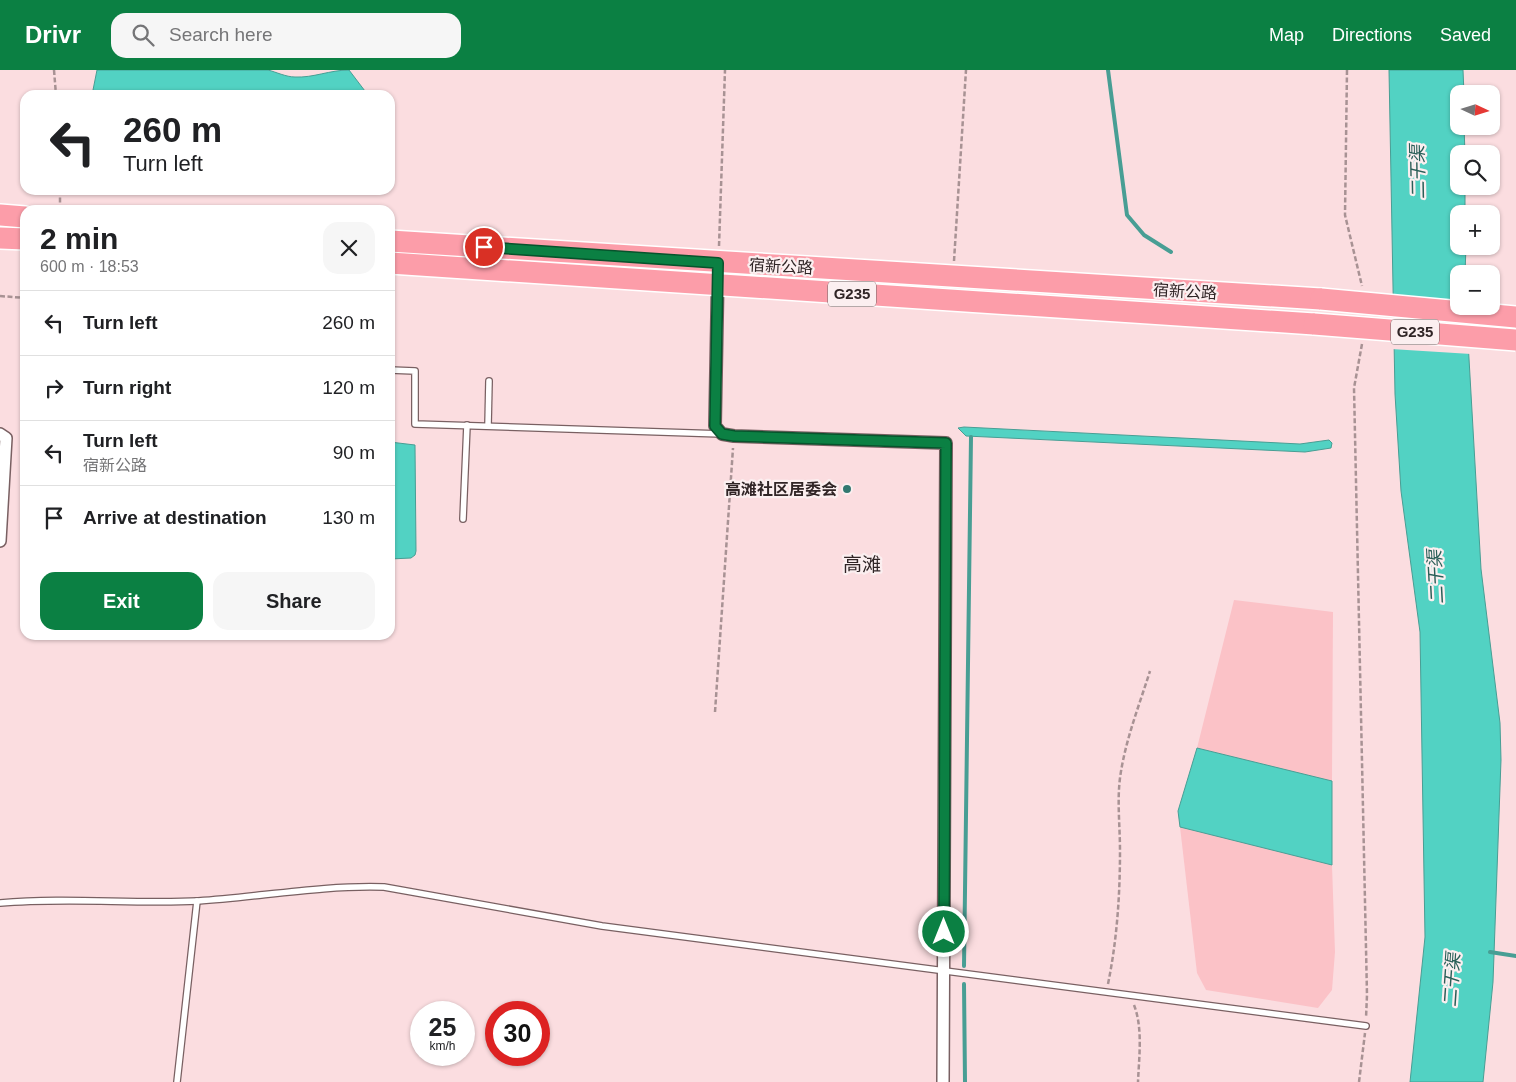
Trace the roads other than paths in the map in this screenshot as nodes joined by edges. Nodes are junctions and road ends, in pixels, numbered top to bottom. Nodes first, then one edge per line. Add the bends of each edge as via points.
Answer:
1 (0, 215) edge
2 (20, 217) edge
3 (0, 238) edge
4 (20, 239) edge
5 (395, 241) edge
6 (395, 263) edge
7 (718, 263) junction
8 (716, 285) junction
9 (1516, 317) edge
10 (1516, 340) edge
11 (395, 370) edge
12 (490, 381) dead end
13 (467, 425) junction
14 (488, 426) junction
15 (0, 434) edge
16 (722, 434) junction
17 (463, 519) dead end
18 (0, 541) edge
19 (197, 901) junction
20 (0, 903) edge
21 (944, 971) junction
22 (1366, 1026) road end
23 (177, 1082) edge
24 (943, 1082) edge

1 - 2 highway
3 - 4 highway
5 - 7 highway, 宿新公路 / G235
6 - 8 highway, 宿新公路 / G235
7 - 8 street
7 - 9 highway, 宿新公路 / G235, bridge via 1321,300
8 - 10 highway, 宿新公路 / G235, bridge
8 - 16 street via 715,426
11 - 13 lane via 415,371 415,424
12 - 14 lane
13 - 14 lane
13 - 17 lane
14 - 16 lane
15 - 18 street via 6,438
16 - 21 street via 946,443
19 - 20 lane via 34,900
19 - 21 lane via 355,886 384,888 602,926
19 - 23 lane
21 - 22 lane
21 - 24 street

